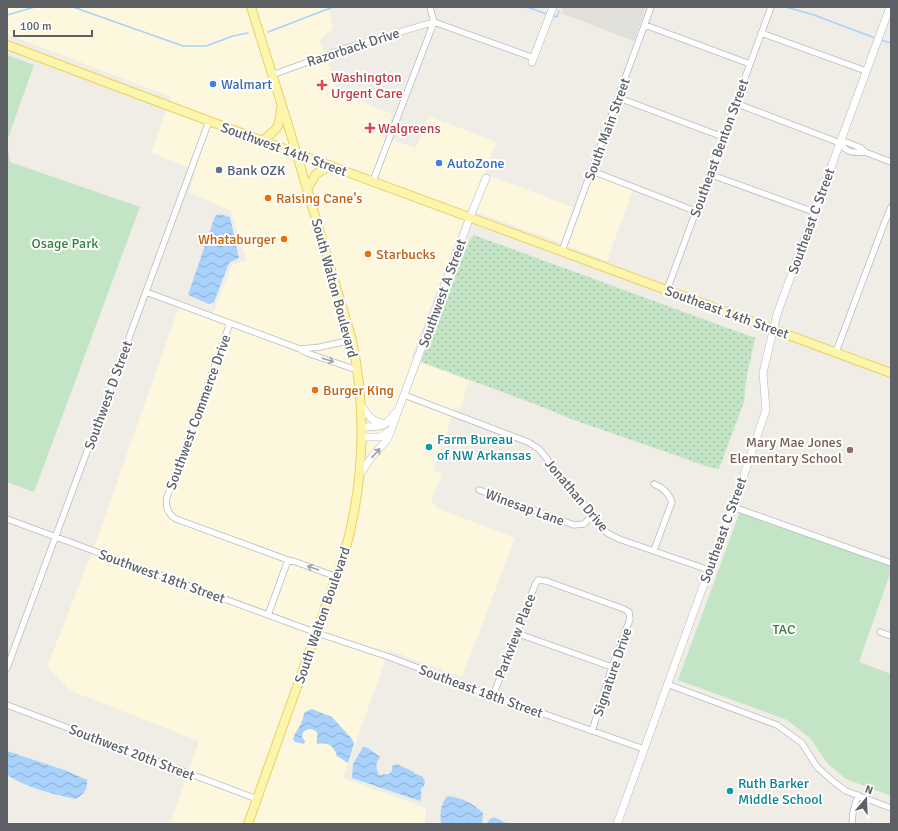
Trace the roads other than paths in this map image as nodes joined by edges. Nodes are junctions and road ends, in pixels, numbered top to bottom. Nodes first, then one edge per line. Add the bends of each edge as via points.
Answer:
1 (251, 7) edge
2 (430, 7) edge
3 (553, 7) edge
4 (651, 7) edge
5 (771, 7) edge
6 (890, 7) edge
7 (434, 22) junction
8 (644, 25) junction
9 (761, 33) junction
10 (7, 45) edge
11 (533, 60) joint
12 (750, 64) junction
13 (866, 71) junction
14 (272, 75) junction
15 (619, 98) junction
16 (735, 103) junction
17 (281, 104) junction
18 (209, 121) junction
19 (723, 136) junction
20 (262, 141) junction
21 (840, 143) junction
22 (296, 153) junction
23 (891, 162) edge
24 (330, 166) junction
25 (592, 171) junction
26 (709, 174) junction
27 (486, 178) dead end
28 (373, 181) junction
29 (307, 189) junction
30 (891, 207) edge
31 (696, 211) junction
32 (814, 212) junction
33 (470, 217) junction
34 (562, 251) junction
35 (667, 290) junction
36 (146, 292) junction
37 (230, 323) junction
38 (774, 329) junction
39 (352, 340) junction
40 (300, 349) junction
41 (836, 352) junction
42 (357, 370) junction
43 (891, 372) edge
44 (404, 395) junction
45 (361, 405) junction
46 (399, 408) junction
47 (385, 424) junction
48 (362, 427) junction
49 (391, 430) junction
50 (362, 437) junction
51 (359, 475) junction
52 (654, 484) dead end
53 (479, 490) dead end
54 (733, 507) junction
55 (592, 515) junction
56 (7, 519) edge
57 (55, 537) junction
58 (654, 550) junction
59 (288, 560) junction
60 (891, 563) edge
61 (709, 570) junction
62 (337, 577) junction
63 (629, 612) joint
64 (268, 615) junction
65 (880, 632) dead end
66 (317, 633) junction
67 (516, 633) junction
68 (891, 636) edge
69 (612, 667) junction
70 (7, 668) edge
71 (668, 684) junction
72 (493, 696) junction
73 (7, 705) edge
74 (592, 731) junction
75 (644, 749) junction
76 (858, 795) junction
77 (257, 798) junction
78 (891, 808) edge
79 (248, 824) edge
80 (618, 824) edge
81 (852, 824) edge

1 - 14 main road, South Walton Boulevard
2 - 7 street
3 - 11 street
4 - 8 street, South Main Street
5 - 9 street, Southeast Benton Street
6 - 13 street, Southeast C Street
7 - 11 street
7 - 14 street, Razorback Drive via 349,47
7 - 28 street
8 - 12 street
8 - 15 street, South Main Street
9 - 12 street, Southeast Benton Street
9 - 13 street
10 - 18 main road, Southwest 14th Street
12 - 16 street, Southeast Benton Street
13 - 21 street, Southeast C Street
14 - 17 main road, South Walton Boulevard
15 - 19 street
15 - 25 street, South Main Street
16 - 19 street, Southeast Benton Street
16 - 21 street
17 - 20 main road via 278,128
17 - 22 main road, South Walton Boulevard
18 - 20 main road, Southwest 14th Street
18 - 36 street, Southwest D Street
19 - 26 street, Southeast Benton Street
20 - 22 main road, Southwest 14th Street
21 - 23 street via 846,142
21 - 32 street, Southeast C Street
22 - 24 main road, Southwest 14th Street
22 - 29 main road, South Walton Boulevard
24 - 28 main road, Southwest 14th Street
24 - 29 main road via 316,174
25 - 31 street
25 - 34 street, South Main Street
26 - 31 street, Southeast Benton Street
26 - 32 street
27 - 33 street, Southwest A Street
28 - 33 main road, Southwest 14th Street
29 - 39 main road, South Walton Boulevard
30 - 41 street
31 - 35 street, Southeast Benton Street
32 - 38 street, Southeast C Street via 777,314
33 - 34 main road, Southwest 14th Street
33 - 44 street, Southwest A Street
34 - 35 main road, Southeast 14th Street
35 - 38 main road, Southeast 14th Street
36 - 37 street
36 - 57 street, Southwest D Street
37 - 40 street
37 - 59 street, Southwest Commerce Drive via 167,497 167,506 169,513 176,519
38 - 41 main road, Southeast 14th Street
38 - 54 street, Southeast C Street via 763,373 766,410
39 - 40 street
39 - 42 main road, South Walton Boulevard
40 -> 42 street
41 - 43 main road, Southeast 14th Street
42 - 45 main road, South Walton Boulevard
44 - 46 street, Southwest A Street
44 - 55 street, Jonathan Drive via 528,442 539,449
45 - 47 street via 375,422
45 - 48 main road, South Walton Boulevard
46 - 47 street, Southwest A Street
46 - 49 street, Southwest A Street
47 - 48 street via 380,427
48 - 50 main road, South Walton Boulevard
49 - 50 street via 380,437
51 -> 49 street, Southwest A Street via 387,440
50 - 51 main road, South Walton Boulevard
51 - 62 main road, South Walton Boulevard via 355,510
52 - 58 street via 668,494 672,502
53 - 55 street, Winesap Lane via 574,526 584,524
54 - 60 street
54 - 61 street, Southeast C Street
55 - 58 street, Jonathan Drive via 607,533
56 - 57 street, Southwest 18th Street
57 - 64 street, Southwest 18th Street
57 - 70 street, Southwest D Street
58 - 61 street, Jonathan Drive
62 -> 59 street, Southwest Commerce Drive
59 - 64 street
61 - 71 street, Southeast C Street
62 - 66 main road, South Walton Boulevard
63 - 67 street, Parkview Place via 538,580
63 - 69 street, Signature Drive via 630,619
64 - 66 street, Southwest 18th Street
65 - 68 street
66 - 72 street, Southeast 18th Street
66 - 77 main road, South Walton Boulevard
67 - 69 street
67 - 72 street, Parkview Place
69 - 74 street, Signature Drive
71 - 75 street, Southeast C Street
71 - 76 street via 777,725 802,743 817,767 846,791
72 - 74 street, Southeast 18th Street
73 - 77 street, Southwest 20th Street
74 - 75 street, Southeast 18th Street
75 - 80 street, Southeast C Street
76 - 78 street
76 - 81 street
77 - 79 main road, South Walton Boulevard

